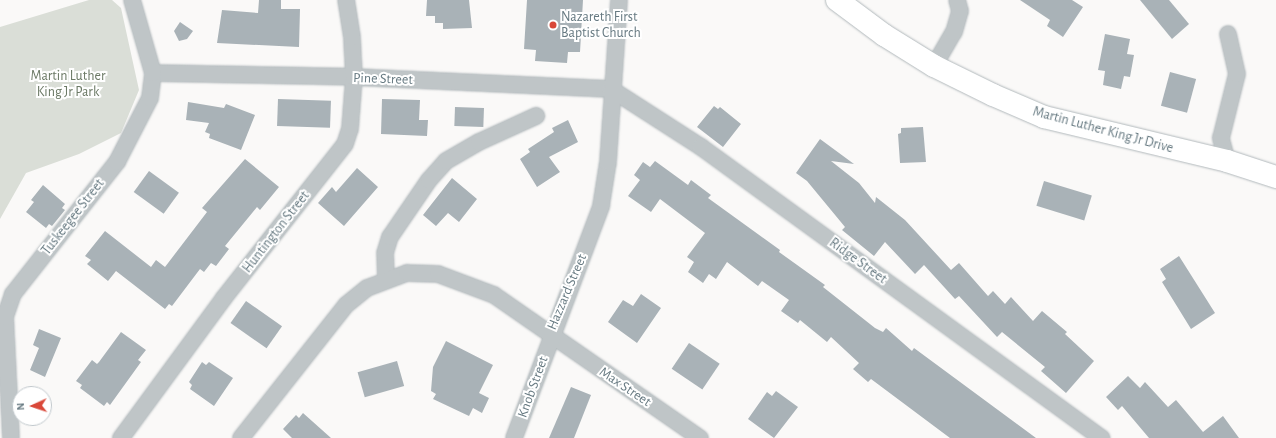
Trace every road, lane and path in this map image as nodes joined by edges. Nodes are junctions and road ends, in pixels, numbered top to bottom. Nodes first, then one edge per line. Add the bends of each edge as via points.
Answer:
1 (132, 0) edge
2 (346, 0) edge
3 (619, 0) edge
4 (837, 0) edge
5 (957, 0) edge
6 (1228, 34) dead end
7 (934, 66) junction
8 (153, 73) junction
9 (354, 77) junction
10 (611, 89) junction
11 (536, 116) dead end
12 (1227, 161) junction
13 (1276, 177) edge
14 (386, 279) junction
15 (551, 336) junction
16 (11, 438) edge
17 (122, 438) edge
18 (241, 438) edge
19 (514, 438) edge
20 (700, 438) edge
21 (1101, 438) edge

1 - 8 street, Tuskeegee Street
2 - 9 street, Huntington Street via 352,37
3 - 10 street, Hazzard Street
4 - 7 main road, Martin Luther King Jr Drive
5 - 7 street via 960,11 954,32
6 - 12 street via 1237,74 1221,138
7 - 12 main road, Martin Luther King Jr Drive via 1044,117
8 - 9 street, Pine Street
8 - 16 street, Tuskeegee Street via 150,98 117,162 13,294 5,317
9 - 10 street, Pine Street
9 - 17 street, Huntington Street via 350,129 346,144 223,299
10 - 15 street, Hazzard Street via 608,162 601,206
10 - 21 street, Ridge Street via 701,147
11 - 14 street via 446,161 429,180 390,237 386,253
12 - 13 main road, Martin Luther King Jr Drive
14 - 15 street, Hazzard Street via 407,273 438,274 494,295
14 - 18 street, Hazzard Street via 367,288 346,305
15 - 19 street, Knob Street via 542,370
15 - 20 street, Max Street

